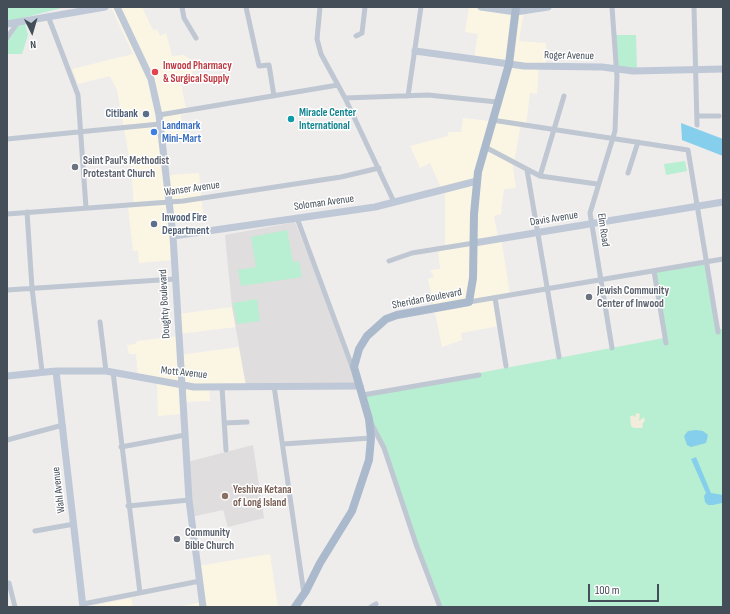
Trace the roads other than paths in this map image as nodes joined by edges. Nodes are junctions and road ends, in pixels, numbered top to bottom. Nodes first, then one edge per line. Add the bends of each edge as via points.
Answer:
1 (105, 7) edge
2 (117, 7) edge
3 (182, 7) edge
4 (246, 7) edge
5 (320, 7) edge
6 (364, 7) edge
7 (421, 7) edge
8 (481, 7) edge
9 (548, 7) edge
10 (612, 7) edge
11 (694, 7) edge
12 (516, 10) edge
13 (48, 16) junction
14 (18, 22) junction
15 (7, 24) edge
16 (356, 36) dead end
17 (7, 38) edge
18 (196, 38) dead end
19 (415, 51) junction
20 (509, 64) junction
21 (616, 69) junction
22 (723, 69) edge
23 (696, 70) junction
24 (338, 85) junction
25 (274, 96) junction
26 (408, 96) junction
27 (564, 96) dead end
28 (345, 98) junction
29 (498, 102) junction
30 (159, 115) junction
31 (697, 116) junction
32 (719, 116) dead end
33 (492, 120) junction
34 (160, 124) junction
35 (697, 125) dead end
36 (554, 130) junction
37 (81, 133) junction
38 (612, 138) junction
39 (7, 139) edge
40 (638, 142) junction
41 (484, 146) junction
42 (378, 168) junction
43 (527, 170) junction
44 (628, 173) dead end
45 (540, 176) junction
46 (477, 181) junction
47 (597, 184) junction
48 (169, 202) junction
49 (394, 202) junction
50 (723, 202) edge
51 (698, 206) junction
52 (86, 208) junction
53 (27, 212) junction
54 (7, 214) edge
55 (297, 218) junction
56 (591, 224) junction
57 (538, 232) junction
58 (173, 236) junction
59 (474, 243) junction
60 (723, 259) edge
61 (389, 261) dead end
62 (707, 262) junction
63 (654, 271) junction
64 (175, 279) junction
65 (601, 280) junction
66 (32, 288) junction
67 (548, 289) junction
68 (7, 290) edge
69 (495, 298) junction
70 (469, 302) junction
71 (100, 322) dead end
72 (718, 332) dead end
73 (666, 343) dead end
74 (612, 348) dead end
75 (559, 357) dead end
76 (506, 366) dead end
77 (42, 371) junction
78 (56, 371) junction
79 (110, 372) junction
80 (355, 374) junction
81 (479, 375) dead end
82 (7, 376) edge
83 (181, 385) junction
84 (274, 386) junction
85 (360, 386) junction
86 (222, 387) junction
87 (363, 395) junction
88 (370, 419) junction
89 (247, 422) dead end
90 (225, 423) junction
91 (63, 425) junction
92 (185, 435) junction
93 (371, 438) junction
94 (7, 440) edge
95 (283, 444) junction
96 (121, 447) junction
97 (226, 450) dead end
98 (189, 500) junction
99 (128, 506) junction
100 (74, 524) junction
101 (35, 531) dead end
102 (9, 582) dead end
103 (200, 582) junction
104 (140, 593) junction
105 (304, 594) junction
106 (83, 606) edge
107 (15, 607) edge
108 (204, 607) edge
109 (294, 607) edge
110 (440, 607) edge

1 - 13 street
2 - 30 street, Doughty Boulevard via 151,79
3 - 18 street via 184,18
4 - 25 street via 259,66 268,65
5 - 24 street via 317,30 319,47
6 - 16 street via 362,33
7 - 19 street
8 - 12 street
9 - 12 street
10 - 21 street, Elm Road
11 - 23 street
12 - 20 main road, Sheridan Boulevard
13 - 14 street
13 - 37 street via 78,95
14 - 15 street
14 - 17 street
19 - 20 street, Roger Avenue
19 - 26 street
20 - 21 street, Roger Avenue
20 - 29 main road, Sheridan Boulevard
21 - 23 street, Roger Avenue
21 - 38 street, Elm Road via 616,119
22 - 23 street, Roger Avenue
23 - 31 street
24 - 25 street
24 - 28 street
25 - 30 street
26 - 28 street
26 - 29 street via 444,96
27 - 36 street
28 - 42 street
29 - 33 main road, Sheridan Boulevard
30 - 34 street, Doughty Boulevard
31 - 32 street
31 - 35 street
33 - 36 street
33 - 41 main road, Sheridan Boulevard
34 - 37 street
34 - 48 street, Doughty Boulevard
36 - 38 street
36 - 45 street
37 - 39 street
37 - 52 street
38 - 40 street
38 - 47 street, Elm Road
40 - 44 street
40 - 51 street via 688,150
41 - 43 street
41 - 46 main road, Sheridan Boulevard
42 - 48 street, Wanser Avenue
42 - 49 street
43 - 45 street
43 - 57 street
45 - 47 street
46 - 49 street, Soloman Avenue
46 - 59 main road, Sheridan Boulevard
47 - 56 street, Elm Road via 590,209
48 - 52 street, Wanser Avenue
48 - 58 street, Doughty Boulevard
49 - 55 street, Soloman Avenue
50 - 51 street, Davis Avenue
51 - 56 street, Davis Avenue
51 - 62 street
52 - 53 street, Wanser Avenue
53 - 54 street, Wanser Avenue
53 - 66 street
55 - 58 street, Soloman Avenue
55 - 80 street
56 - 57 street, Davis Avenue
56 - 65 street, Elm Road
57 - 59 street, Davis Avenue
57 - 67 street
58 - 64 street, Doughty Boulevard
59 - 61 street, Davis Avenue via 412,254
59 - 70 main road, Sheridan Boulevard
60 - 62 street
62 - 63 street
62 - 72 street
63 - 65 street
63 - 73 street
64 - 66 street
64 - 83 street, Doughty Boulevard
65 - 67 street
65 - 74 street, Elm Road
66 - 68 street
66 - 77 street
67 - 69 street
67 - 75 street
69 - 70 street
69 - 76 street
70 - 80 main road, Sheridan Boulevard via 386,318 367,336 356,359
71 - 79 street
77 - 78 street, Mott Avenue
77 - 82 street, Mott Avenue
78 - 79 street, Mott Avenue
78 - 91 street, Wahl Avenue
79 - 83 street, Mott Avenue
79 - 96 street
80 - 85 main road
81 - 87 street
83 - 86 street, Mott Avenue
83 - 92 street, Doughty Boulevard
84 - 85 street, Mott Avenue
84 - 86 street, Mott Avenue
84 - 95 street
85 - 87 main road
86 - 90 street
87 - 88 main road
88 - 93 main road
88 - 110 street via 384,448
89 - 90 street
90 - 97 street
91 - 94 street
91 - 100 street, Wahl Avenue
92 - 96 street
92 - 98 street, Doughty Boulevard
93 - 95 street
93 - 105 main road via 369,460 352,511
95 - 105 street
96 - 99 street
98 - 99 street
98 - 103 street, Doughty Boulevard
99 - 104 street
100 - 101 street
100 - 106 street, Wahl Avenue
102 - 107 street
103 - 104 street
103 - 108 street, Doughty Boulevard
104 - 106 street
105 - 109 main road

